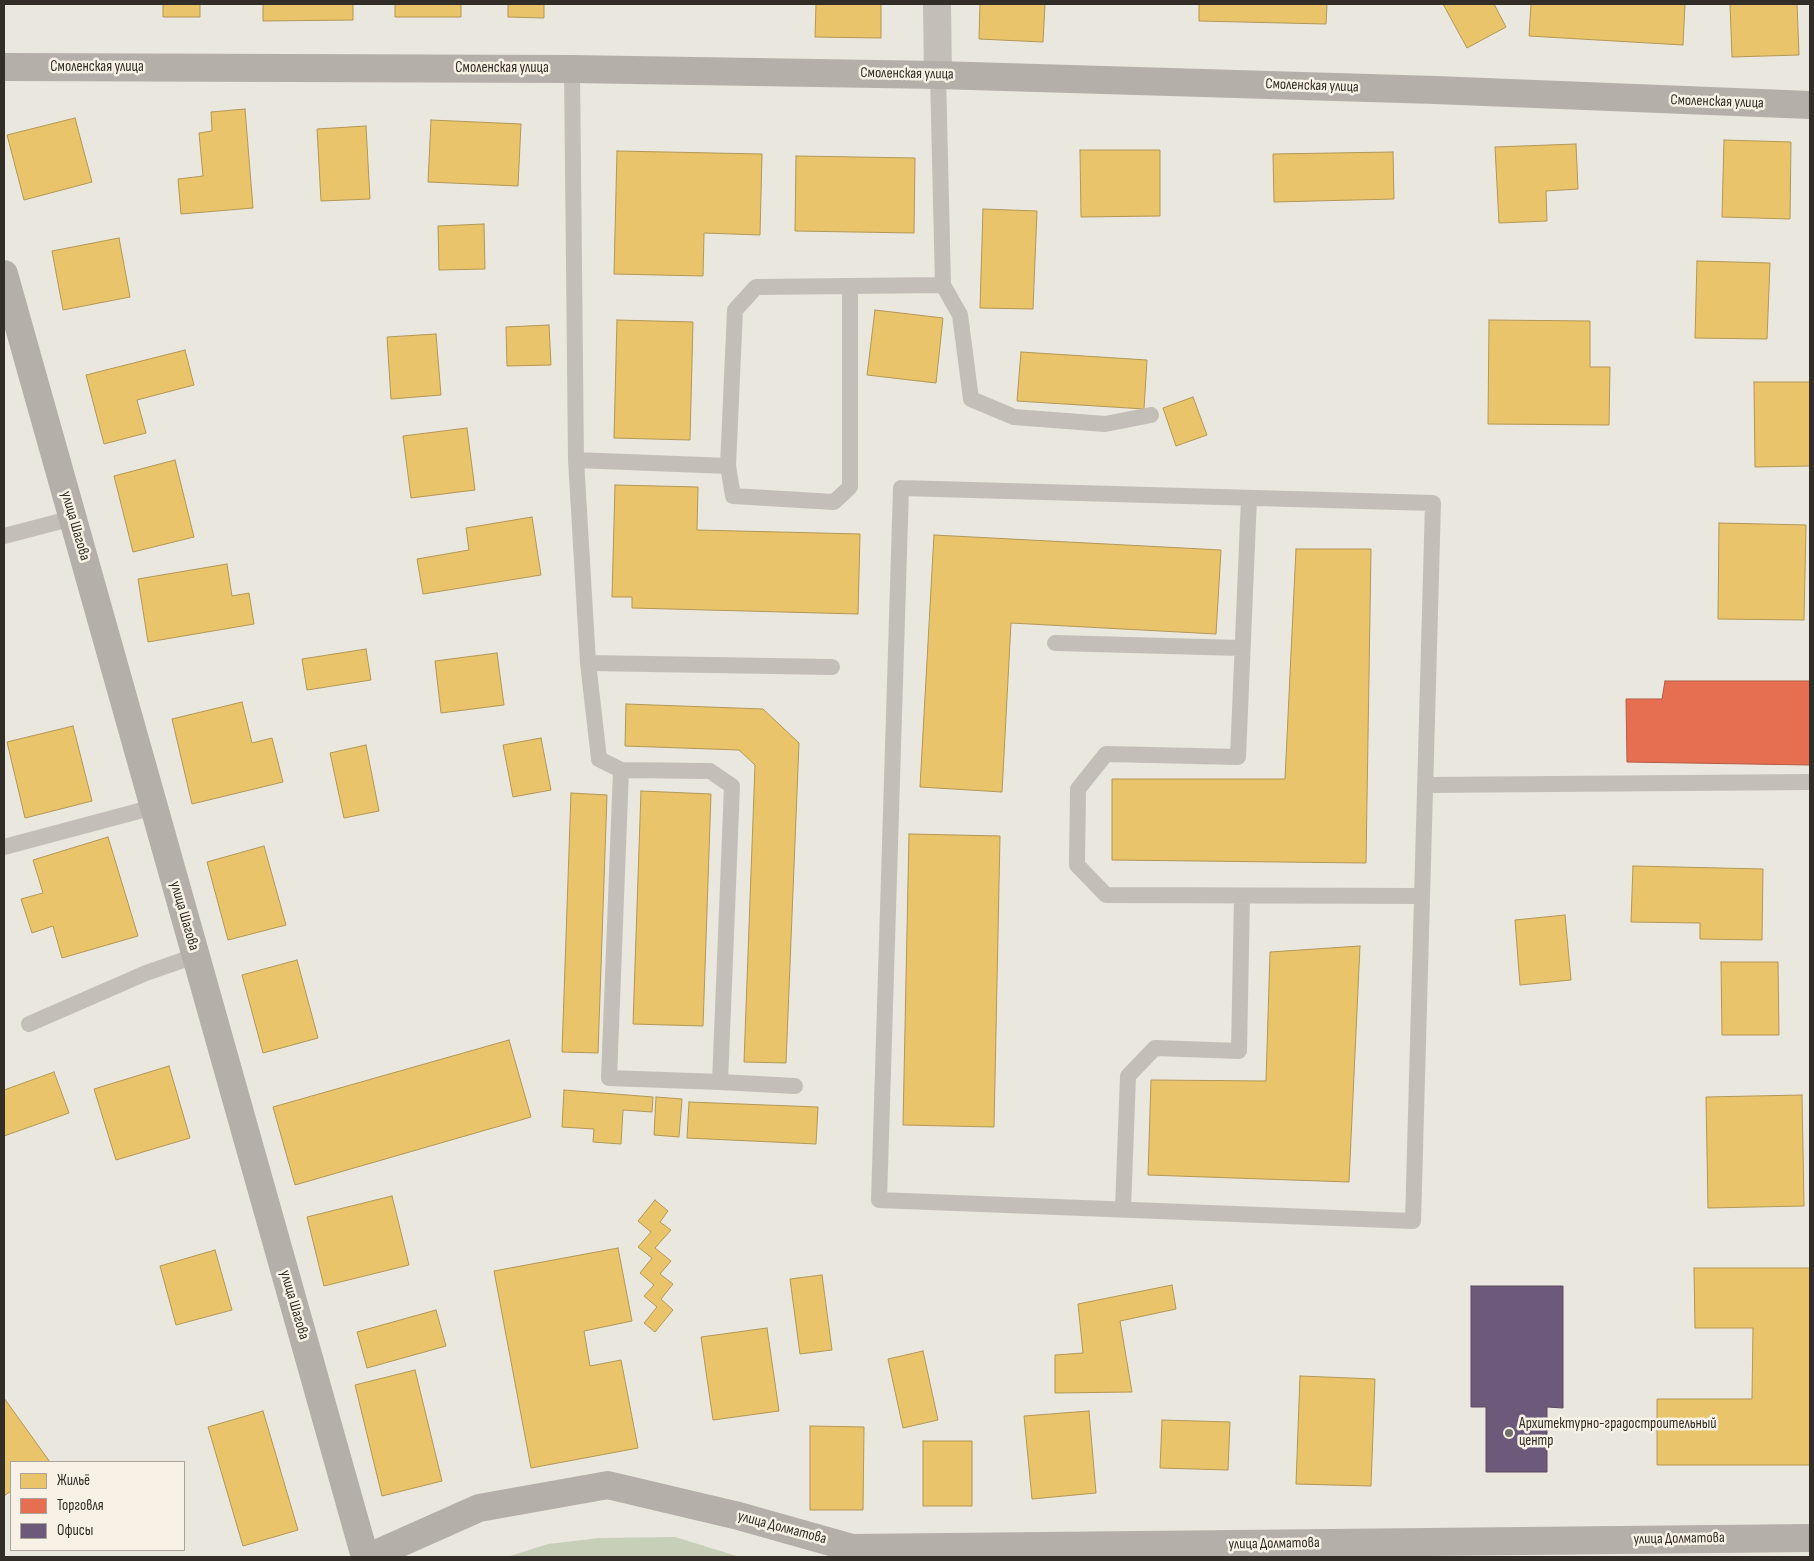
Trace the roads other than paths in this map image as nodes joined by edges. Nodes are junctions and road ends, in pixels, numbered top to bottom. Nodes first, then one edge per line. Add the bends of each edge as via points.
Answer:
1 (937, 4) edge
2 (4, 67) edge
3 (572, 69) junction
4 (938, 74) junction
5 (1810, 105) edge
6 (4, 274) edge
7 (943, 285) junction
8 (850, 287) junction
9 (1151, 415) dead end
10 (576, 460) junction
11 (728, 466) junction
12 (1249, 498) junction
13 (72, 518) junction
14 (4, 536) edge
15 (1055, 643) dead end
16 (1242, 648) junction
17 (588, 662) junction
18 (832, 667) dead end
19 (621, 770) junction
20 (1810, 782) edge
21 (1425, 785) junction
22 (154, 808) junction
23 (4, 847) edge
24 (1242, 896) junction
25 (1422, 896) junction
26 (196, 956) junction
27 (30, 1024) dead end
28 (720, 1082) junction
29 (795, 1086) dead end
30 (1123, 1210) junction
31 (1810, 1538) edge
32 (846, 1552) edge
33 (1044, 1552) edge
34 (365, 1557) edge
35 (369, 1557) edge

1 - 4 street
2 - 3 main road, Смоленская улица
3 - 4 main road, Смоленская улица
3 - 10 lane
4 - 5 main road, Смоленская улица
4 - 7 lane
6 - 13 main road, улица Шагова
7 - 8 lane
7 - 9 lane via 960,315 971,400 1014,417 1105,424
8 - 11 lane via 756,287 735,310
8 - 11 lane via 850,487 834,502 733,496
10 - 11 lane
10 - 17 lane
12 - 16 lane
12 - 21 lane via 1433,503
12 - 30 lane via 901,488 879,1200
13 - 14 lane
13 - 22 main road, улица Шагова
15 - 16 lane
16 - 24 lane via 1238,757 1106,754 1078,789 1077,865 1106,895
17 - 18 lane
17 - 19 lane via 599,758
19 - 28 lane via 710,770 732,786
19 - 28 lane via 609,1078
20 - 21 lane
21 - 25 lane
22 - 23 lane
22 - 26 main road, улица Шагова
24 - 25 lane
24 - 30 lane via 1239,1051 1155,1048 1128,1076
25 - 30 lane via 1413,1221
26 - 27 lane via 146,973
26 - 34 main road, улица Шагова
28 - 29 lane
31 - 33 main road, улица Долматова
32 - 33 main road, улица Долматова via 852,1548
32 - 35 main road, улица Долматова via 797,1532 608,1485 479,1508

